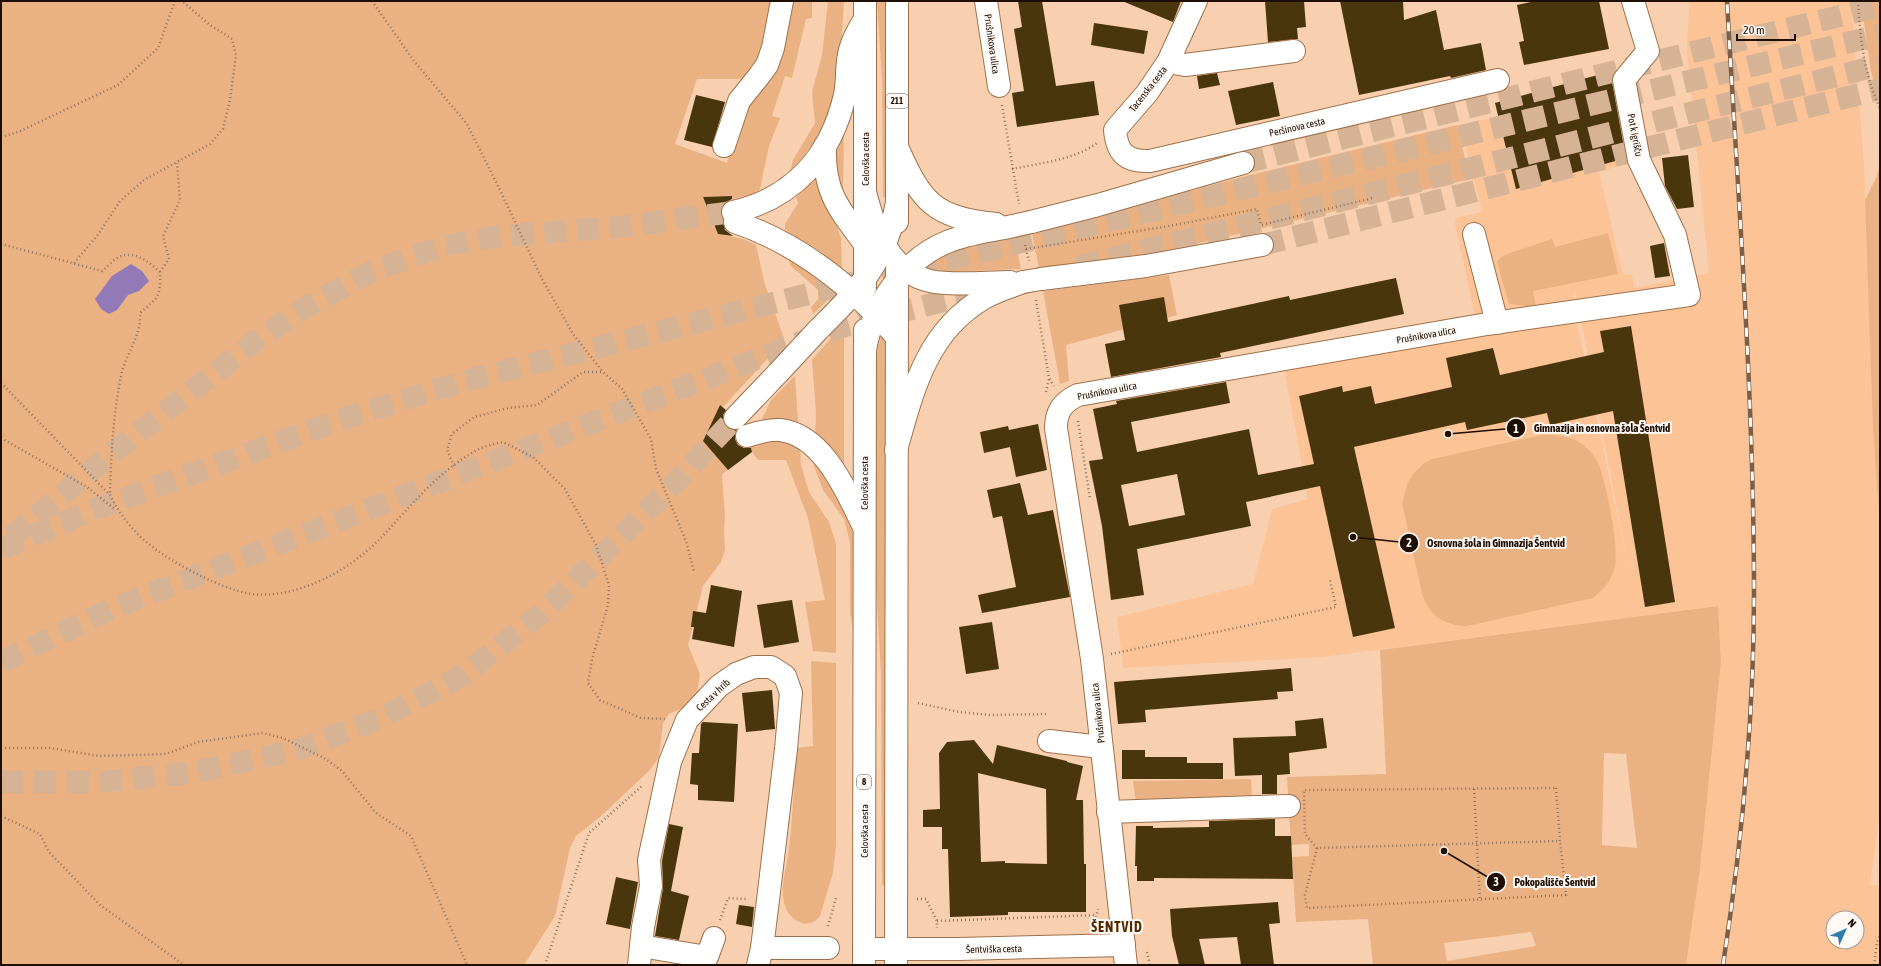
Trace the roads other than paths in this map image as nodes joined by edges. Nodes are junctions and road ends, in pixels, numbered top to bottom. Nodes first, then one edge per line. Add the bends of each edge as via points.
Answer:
1 (782, 1) edge
2 (897, 1) edge
3 (986, 1) edge
4 (1196, 1) edge
5 (1633, 1) edge
6 (865, 10) edge
7 (1294, 51) dead end
8 (1168, 62) junction
9 (1498, 80) dead end
10 (999, 86) road end
11 (1115, 130) joint
12 (724, 146) dead end
13 (825, 146) junction
14 (897, 147) junction
15 (1242, 163) tunnel mouth
16 (1022, 224) junction
17 (1474, 234) dead end
18 (1262, 245) tunnel mouth
19 (890, 260) junction
20 (1032, 280) junction
21 (1689, 295) joint
22 (865, 297) junction
23 (1497, 323) junction
24 (897, 337) junction
25 (896, 450) junction
26 (864, 527) junction
27 (1048, 741) dead end
28 (1101, 747) junction
29 (1289, 806) dead end
30 (1108, 812) junction
31 (714, 938) road end
32 (828, 948) dead end
33 (1125, 955) edge
34 (640, 956) edge
35 (760, 957) edge
36 (864, 957) edge
37 (896, 957) edge

1 - 12 main road via 767,65 739,101
2 - 14 main road, 211
3 - 10 main road, Prušnikova ulica
4 - 8 main road, Tacenska cesta
5 - 21 main road, Pot k igrišču via 1648,51 1624,80 1639,160 1675,235
6 - 13 main road via 849,55 845,95
6 - 19 main road, Celovška cesta via 865,192 870,213
7 - 8 main road via 1184,65
8 - 11 main road, Tacenska cesta via 1147,93
9 - 11 main road, Peršinova cesta via 1150,161 1126,157 1118,145
13 - 19 main road via 824,164 827,180 837,206
13 - 22 main road via 815,162 794,184 740,217 787,244
14 - 16 main road via 916,185 934,206 957,218
14 - 19 main road, 211 via 897,202
15 - 16 main road
16 - 19 main road via 946,242 925,254
17 - 23 main road
18 - 20 main road via 1146,266
19 - 20 main road via 923,279 940,282
19 - 22 main road
19 - 22 main road via 873,269
19 - 24 main road
20 - 25 main road via 977,302 947,329 917,378
21 - 23 main road, Prušnikova ulica
22 - 24 main road
22 - 26 main road, Celovška cesta / 8 via 869,329 865,350
22 - 26 main road, bridge via 817,331 778,373 741,427 780,430 792,433 814,445 845,489
23 - 28 main road, Prušnikova ulica via 1078,395 1066,402 1056,419 1056,428 1092,659
24 - 25 main road
25 - 37 main road
26 - 36 main road, Celovška cesta / 8
27 - 28 main road
28 - 30 main road, Prušnikova ulica
29 - 30 main road
30 - 33 main road, Prušnikova ulica
31 - 34 main road via 707,957
32 - 35 main road
33 - 37 main road, Šentviška cesta via 959,949
34 - 35 main road, Cesta v hrib via 650,886 649,860 670,762 686,720 719,686 736,674 754,667 771,667 785,676 791,693
36 - 37 main road, Šentviška cesta

